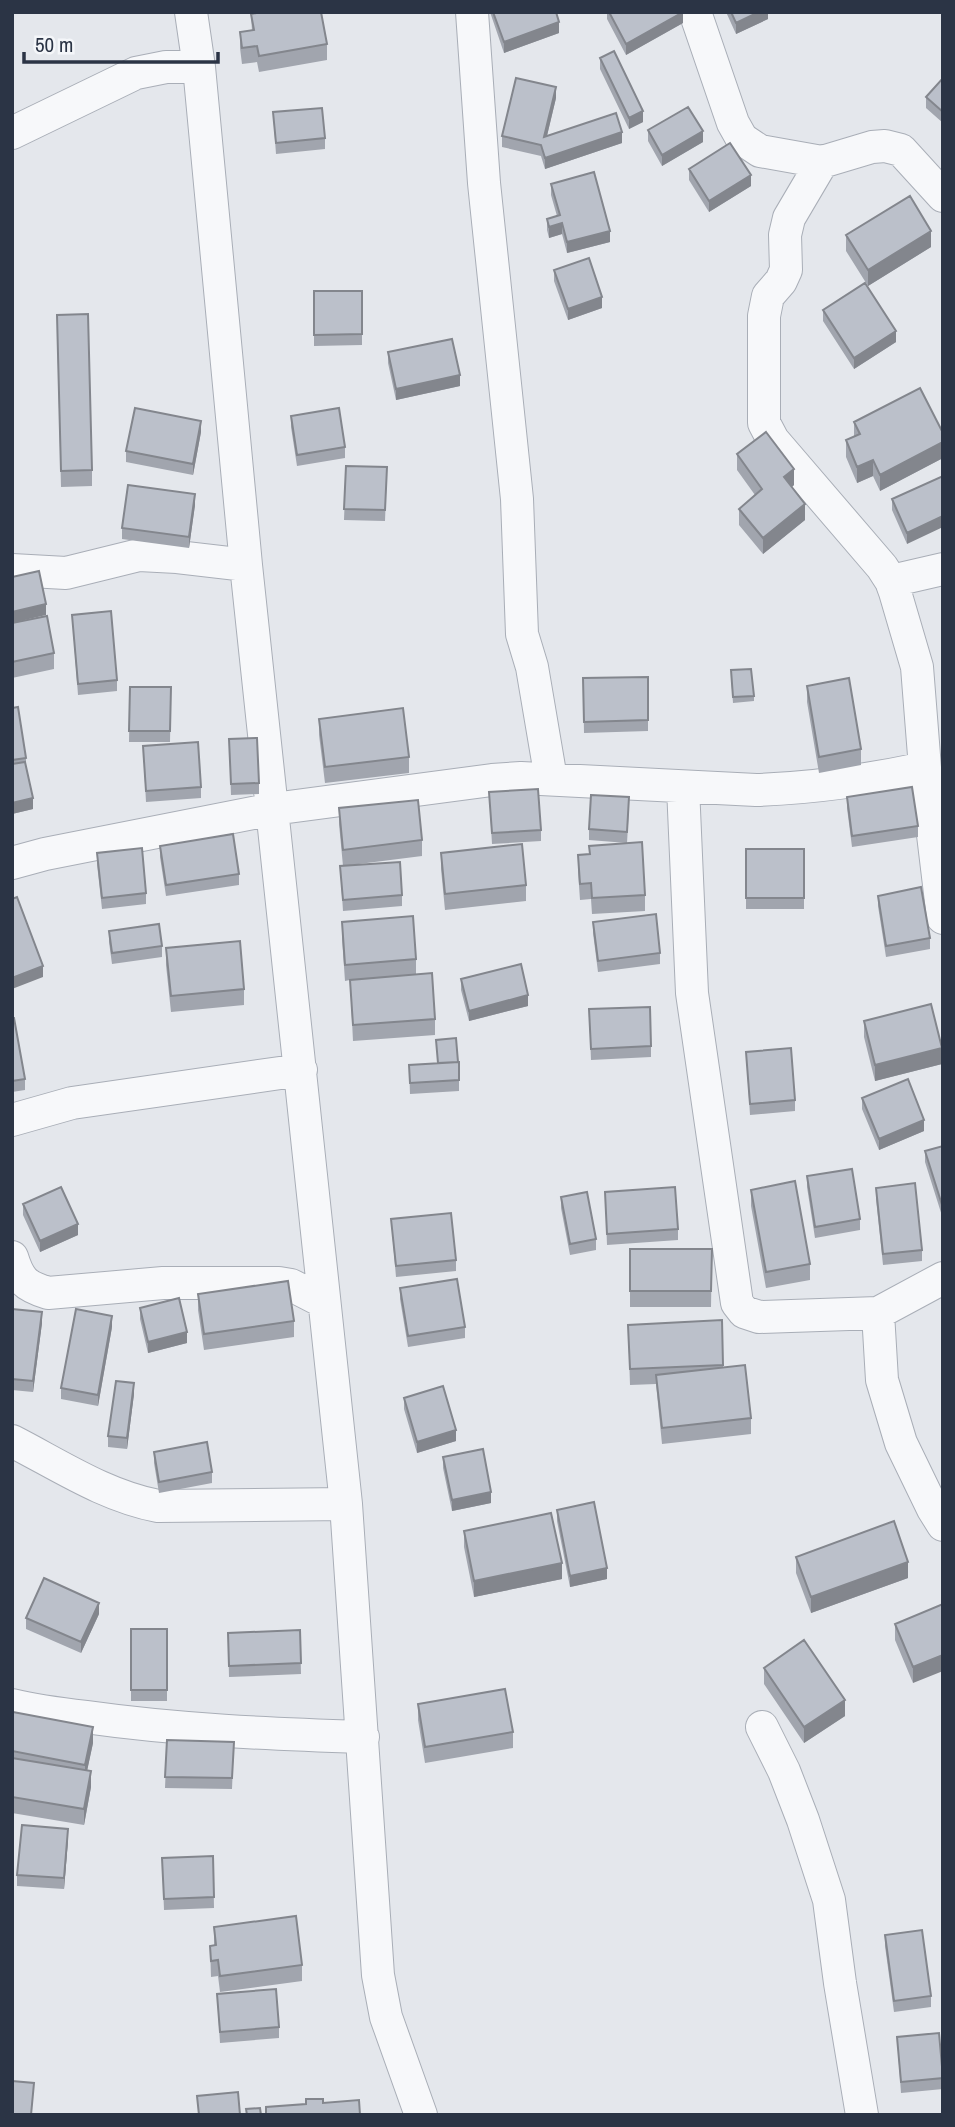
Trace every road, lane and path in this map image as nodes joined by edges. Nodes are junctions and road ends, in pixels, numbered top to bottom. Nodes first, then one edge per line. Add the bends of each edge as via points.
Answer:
1 (191, 12) edge
2 (472, 12) edge
3 (695, 12) edge
4 (199, 67) junction
5 (12, 133) edge
6 (822, 162) junction
7 (943, 196) edge
8 (246, 565) junction
9 (12, 569) edge
10 (943, 569) edge
11 (891, 581) junction
12 (930, 662) edge
13 (925, 768) junction
14 (551, 779) junction
15 (683, 787) junction
16 (273, 809) junction
17 (12, 863) edge
18 (943, 918) edge
19 (300, 1070) junction
20 (12, 1120) edge
21 (12, 1257) edge
22 (943, 1278) edge
23 (324, 1302) junction
24 (878, 1312) junction
25 (12, 1441) edge
26 (346, 1504) junction
27 (943, 1525) edge
28 (12, 1705) edge
29 (762, 1727) dead end
30 (363, 1737) junction
31 (421, 2115) edge
32 (862, 2115) edge

1 - 4 street
2 - 14 street via 484,183 517,499 519,606
3 - 6 street via 742,139 760,152
4 - 5 street via 136,73
4 - 8 street
6 - 7 street via 872,147 901,150
6 - 11 street via 789,218 786,270 768,296 764,423 773,440
8 - 9 street via 139,555 66,572
8 - 16 street
10 - 11 street
11 - 12 street
12 - 13 street
13 - 15 street via 863,781 793,788
13 - 18 street
14 - 15 street
14 - 16 street via 492,780
15 - 24 street via 692,993 737,1303 744,1312 759,1317
16 - 17 street
16 - 19 street
19 - 20 street via 72,1103
19 - 23 street
21 - 23 street via 17,1274 30,1287 48,1293 163,1283 279,1283
22 - 24 street
23 - 26 street
24 - 27 street via 882,1380 901,1443
25 - 26 street via 111,1493 158,1507
26 - 30 street
28 - 30 street via 124,1723
29 - 32 street via 784,1771 829,1900
30 - 31 street via 378,1975 386,2017

